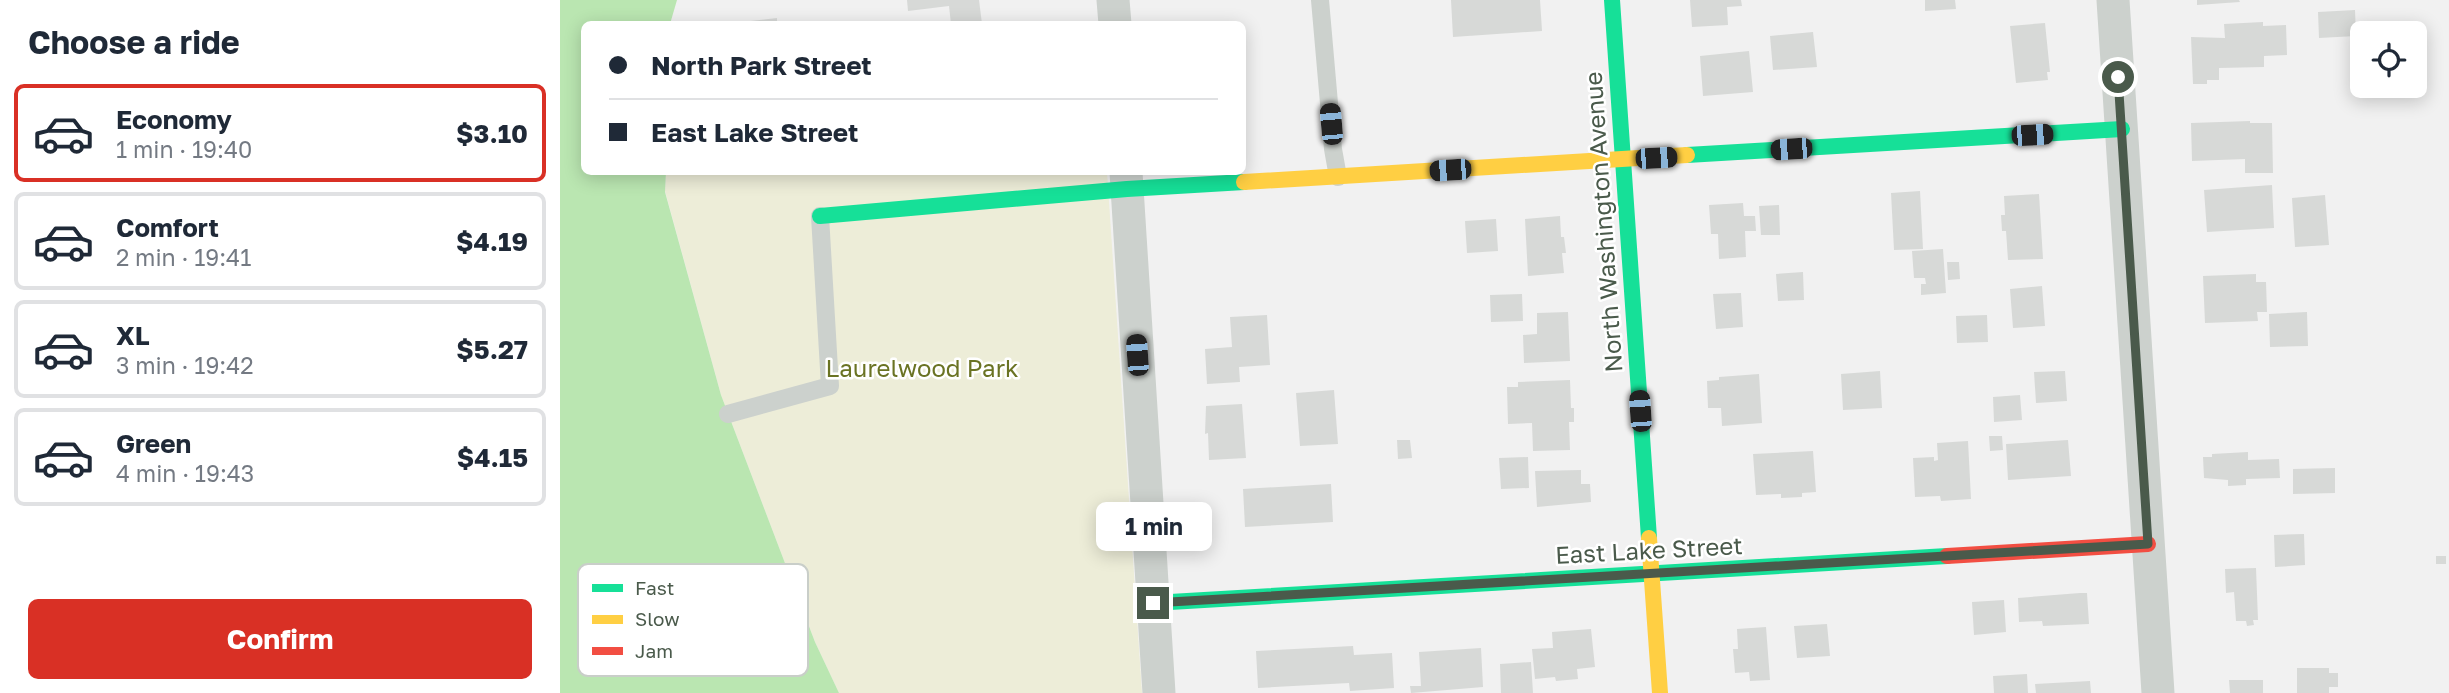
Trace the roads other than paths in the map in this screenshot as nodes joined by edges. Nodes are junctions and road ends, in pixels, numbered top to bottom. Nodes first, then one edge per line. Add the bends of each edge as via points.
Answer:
1 (1113, 0) edge
2 (1320, 0) edge
3 (1612, 0) edge
4 (2113, 0) edge
5 (1115, 21) edge
6 (2122, 129) junction
7 (1622, 160) junction
8 (1338, 177) junction
9 (1126, 180) edge
10 (820, 216) joint
11 (728, 414) dead end
12 (2148, 544) junction
13 (1652, 574) junction
14 (1153, 603) junction
15 (1158, 693) edge
16 (1660, 693) edge
17 (2158, 693) edge

1 - 5 street
2 - 8 lane
3 - 7 street, North Washington Avenue
4 - 6 street
6 - 7 street
6 - 12 street
7 - 8 street
7 - 13 street, North Washington Avenue
8 - 9 street
9 - 10 street
9 - 14 street
10 - 11 lane via 830,386
12 - 13 street, East Lake Street
12 - 17 street
13 - 14 street, East Lake Street
13 - 16 street, North Washington Avenue
14 - 15 street

